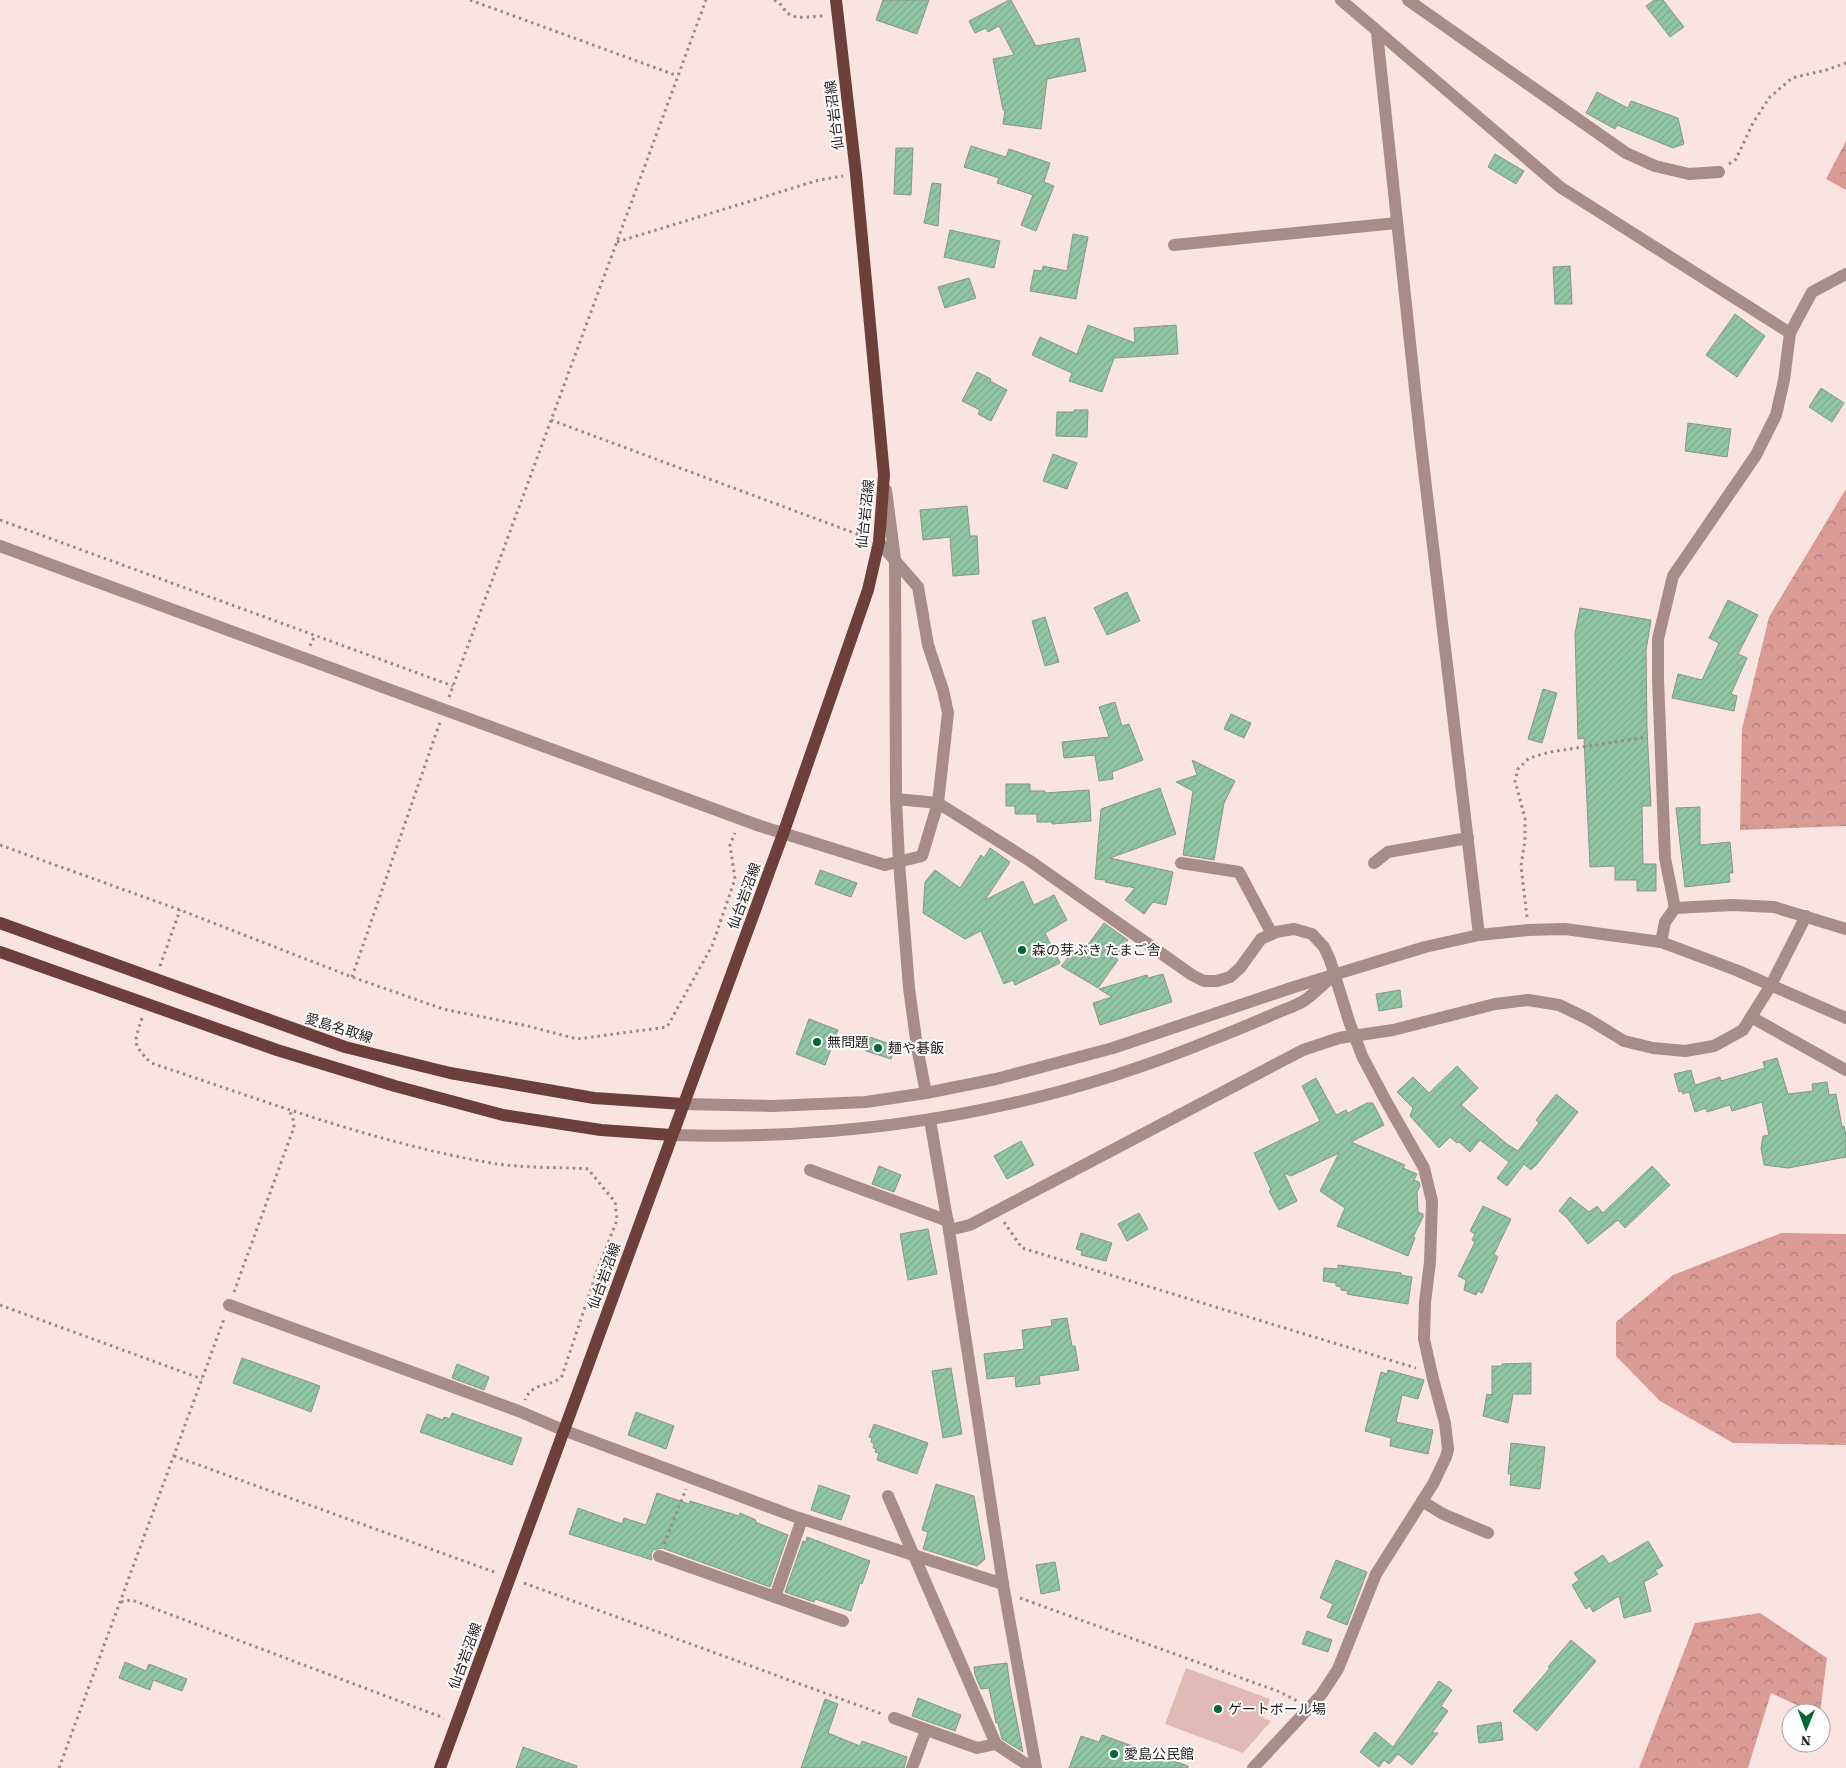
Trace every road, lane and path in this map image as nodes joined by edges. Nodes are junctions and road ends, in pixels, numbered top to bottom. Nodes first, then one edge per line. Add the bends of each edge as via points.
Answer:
1 (470, 0) edge
2 (706, 0) edge
3 (774, 0) edge
4 (836, 0) edge
5 (1341, 0) edge
6 (1408, 0) edge
7 (838, 18) junction
8 (1377, 33) junction
9 (1846, 63) edge
10 (678, 76) junction
11 (1719, 172) joint
12 (856, 174) junction
13 (1397, 223) junction
14 (617, 242) junction
15 (1174, 245) dead end
16 (1846, 274) edge
17 (1790, 333) junction
18 (551, 420) junction
19 (884, 475) junction
20 (0, 520) edge
21 (879, 542) junction
22 (0, 546) edge
23 (895, 559) junction
24 (453, 686) junction
25 (444, 709) junction
26 (1660, 735) junction
27 (896, 799) junction
28 (938, 802) junction
29 (741, 819) junction
30 (783, 834) junction
31 (1468, 838) junction
32 (0, 845) edge
33 (899, 862) junction
34 (1181, 863) dead end
35 (1374, 863) dead end
36 (1675, 908) junction
37 (180, 910) junction
38 (1806, 916) junction
39 (0, 923) edge
40 (1528, 930) junction
41 (1846, 930) edge
42 (1272, 934) junction
43 (1479, 935) junction
44 (1661, 942) junction
45 (0, 952) edge
46 (160, 968) dead end
47 (1335, 974) junction
48 (352, 976) junction
49 (1771, 985) junction
50 (143, 1016) dead end
51 (1751, 1017) junction
52 (1846, 1018) edge
53 (1355, 1036) junction
54 (1846, 1070) edge
55 (926, 1093) junction
56 (683, 1104) junction
57 (289, 1110) junction
58 (930, 1120) junction
59 (672, 1134) junction
60 (810, 1170) dead end
61 (949, 1226) junction
62 (1012, 1234) dead end
63 (0, 1305) edge
64 (229, 1305) junction
65 (1419, 1368) dead end
66 (202, 1379) junction
67 (521, 1412) junction
68 (563, 1430) junction
69 (174, 1456) junction
70 (690, 1478) junction
71 (888, 1496) dead end
72 (1422, 1501) junction
73 (802, 1519) junction
74 (1488, 1533) dead end
75 (915, 1555) junction
76 (660, 1556) joint
77 (510, 1578) junction
78 (1003, 1584) junction
79 (774, 1597) junction
80 (1019, 1597) dead end
81 (121, 1602) junction
82 (844, 1621) dead end
83 (1280, 1692) dead end
84 (894, 1718) joint
85 (456, 1722) junction
86 (926, 1730) junction
87 (996, 1744) junction
88 (59, 1768) edge
89 (440, 1768) edge
90 (912, 1768) edge
91 (1032, 1768) edge
92 (1036, 1768) edge
93 (1253, 1768) edge

1 - 10 path
2 - 10 path
3 - 7 path via 794,16
4 - 7 main road, 仙台岩沼線
5 - 8 street
6 - 11 street via 1626,153 1655,166 1689,174
7 - 12 main road, 仙台岩沼線
8 - 13 street
8 - 17 street via 1560,187
9 - 11 path via 1792,78 1769,98 1736,159
10 - 14 path
12 - 14 path via 818,180
12 - 19 main road, 仙台岩沼線
13 - 15 street
13 - 31 street
14 - 18 path
16 - 17 street via 1812,292
17 - 26 street via 1776,415 1756,455 1673,576 1658,639
18 - 21 path
18 - 24 path
19 - 21 main road, 仙台岩沼線
19 - 23 street
20 - 24 path
21 - 23 street
21 - 30 main road, 仙台岩沼線 via 868,590
22 - 25 street
23 - 27 street
23 - 28 street via 918,587 928,645 948,714
24 - 25 path
25 - 29 street
25 - 48 path
26 - 36 street via 1665,858
26 - 40 path via 1550,752 1528,758 1518,769 1515,781 1525,818 1521,866
27 - 28 street
27 - 33 street
28 - 33 street via 922,856
28 - 42 street via 1204,981 1230,977 1261,939
29 - 30 street
29 - 48 path via 730,845 735,879 712,946 667,1027 577,1039 443,1009
30 - 33 street via 885,865
30 - 56 main road, 仙台岩沼線
31 - 35 street via 1388,852
31 - 43 street
32 - 37 path
33 - 55 street via 909,988
34 - 42 street via 1239,872
36 - 38 street via 1774,907
36 - 44 street via 1666,922
37 - 46 path
37 - 48 path
38 - 41 street
38 - 49 street
39 - 56 main road, 愛島名取線 via 345,1047 450,1073 594,1098
40 - 43 street
40 - 44 street via 1565,929
42 - 47 street via 1294,929 1312,934 1324,947
43 - 47 street via 1425,947
44 - 49 street
45 - 59 main road via 277,1050 395,1086 503,1115 601,1130
47 - 53 street
47 - 55 street via 1113,1048 996,1080
47 - 58 street via 1304,1001 1160,1062 1047,1096
49 - 51 street
49 - 52 street
50 - 57 path via 135,1040 138,1050 151,1063
51 - 53 street via 1743,1030 1714,1046 1685,1051 1624,1041 1559,1005 1528,1000 1495,1004 1393,1030
51 - 54 street
53 - 61 street via 1303,1050 970,1225
53 - 72 street via 1362,1056 1424,1168 1432,1201 1424,1339 1445,1423 1448,1449
55 - 56 street via 866,1102 814,1105
56 - 59 main road, 仙台岩沼線
57 - 64 path via 294,1127
57 - 67 path via 403,1145 499,1164 588,1169 615,1202 617,1220 562,1376 528,1393
58 - 59 street via 870,1129 808,1133
58 - 61 street
59 - 68 main road, 仙台岩沼線
60 - 61 street
61 - 78 street
62 - 65 path via 1022,1248
63 - 66 path
64 - 66 path
64 - 67 street
66 - 69 path
67 - 68 street
68 - 70 street
68 - 77 main road, 仙台岩沼線
69 - 77 path
69 - 81 path
70 - 73 street
70 - 76 path
71 - 75 street
72 - 74 street via 1443,1514
72 - 93 street via 1376,1574 1338,1668 1321,1695
73 - 75 street
73 - 79 street
75 - 78 street
75 - 87 street
76 - 79 street
77 - 84 path
77 - 85 main road, 仙台岩沼線
78 - 92 street
79 - 82 street
80 - 83 path
81 - 85 path via 132,1600
81 - 88 path
84 - 86 street
85 - 89 main road, 仙台岩沼線
86 - 87 street via 978,1748
86 - 90 street
87 - 91 street

